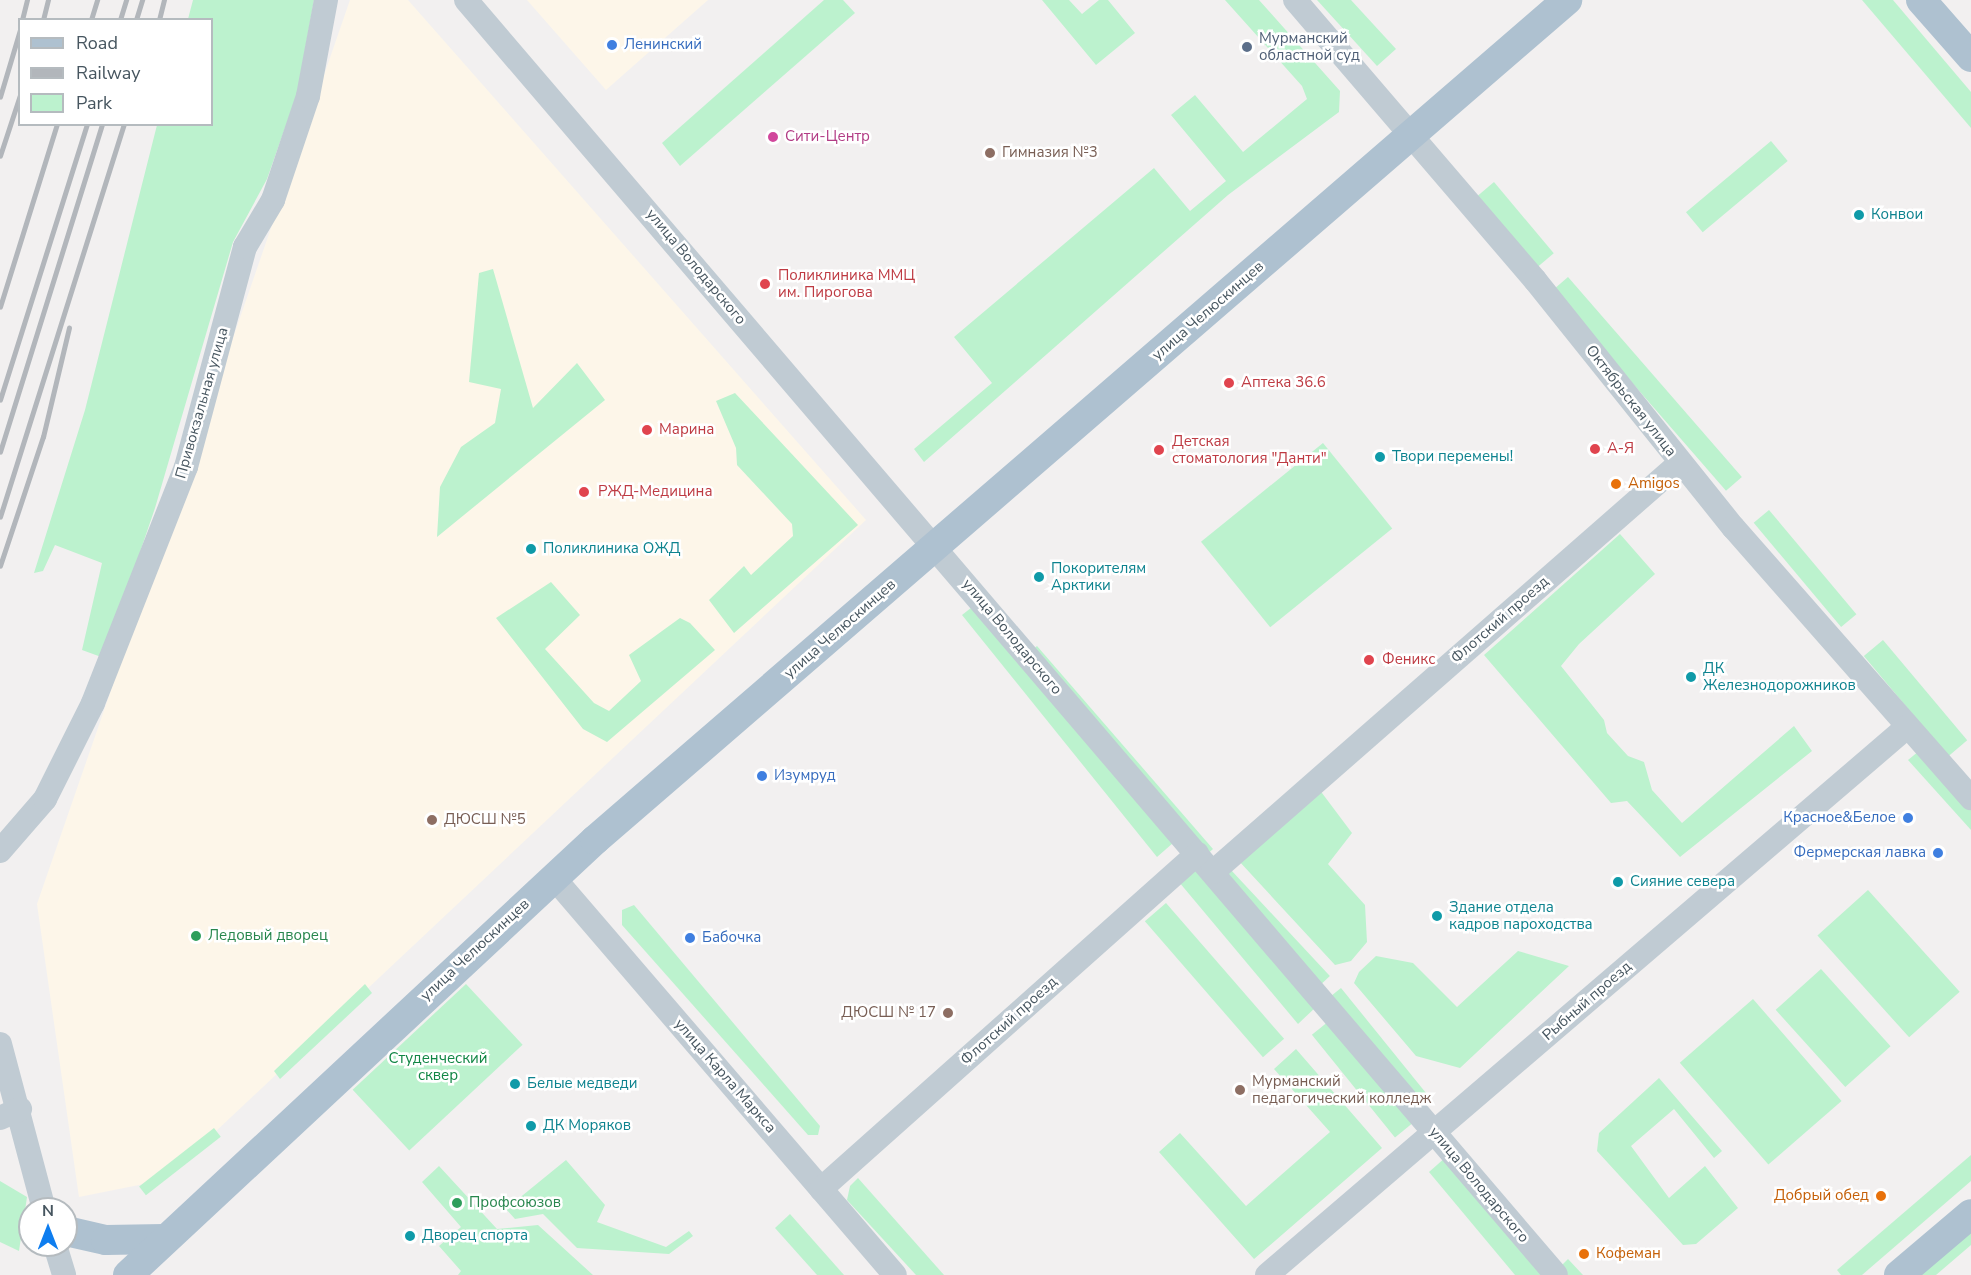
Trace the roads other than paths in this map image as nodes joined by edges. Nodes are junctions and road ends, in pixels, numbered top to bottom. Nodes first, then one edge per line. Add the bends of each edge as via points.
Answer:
1 (326, 0) edge
2 (466, 0) edge
3 (1295, 0) edge
4 (1567, 0) edge
5 (1921, 0) edge
6 (1971, 57) edge
7 (1412, 135) junction
8 (1680, 463) junction
9 (935, 547) junction
10 (1907, 727) junction
11 (1971, 798) edge
12 (0, 851) edge
13 (1197, 854) junction
14 (1213, 872) junction
15 (554, 878) junction
16 (0, 1044) edge
17 (10, 1114) edge
18 (1434, 1132) junction
19 (821, 1189) junction
20 (40, 1197) edge
21 (1971, 1214) edge
22 (78, 1234) edge
23 (164, 1239) junction
24 (59, 1257) edge
25 (64, 1275) edge
26 (128, 1275) edge
27 (895, 1275) edge
28 (1267, 1275) edge
29 (1556, 1275) edge
30 (1899, 1275) edge

1 - 12 street, Привокзальная улица via 308,96 273,200 245,247 186,467 93,703 45,799
2 - 9 street, улица Володарского
3 - 7 street, Октябрьская улица
4 - 7 main road, улица Челюскинцев
5 - 6 main road
7 - 8 street, Октябрьская улица via 1535,280
7 - 9 main road, улица Челюскинцев
8 - 10 street, Октябрьская улица
8 - 14 street, Флотский проезд
9 - 13 street, улица Володарского
9 - 15 main road, улица Челюскинцев
10 - 11 street, Октябрьская улица
10 - 18 street, Рыбный проезд
13 - 14 street, улица Володарского
13 - 19 street, Флотский проезд
14 - 18 street, улица Володарского
15 - 19 street, улица Карла Маркса
15 - 23 main road, улица Челюскинцев
16 - 17 street
17 - 20 street
18 - 28 street, Рыбный проезд
18 - 29 street, улица Володарского
19 - 27 street, улица Карла Маркса
21 - 30 main road
22 - 23 main road via 106,1240
23 - 26 main road, улица Челюскинцев
24 - 25 street

